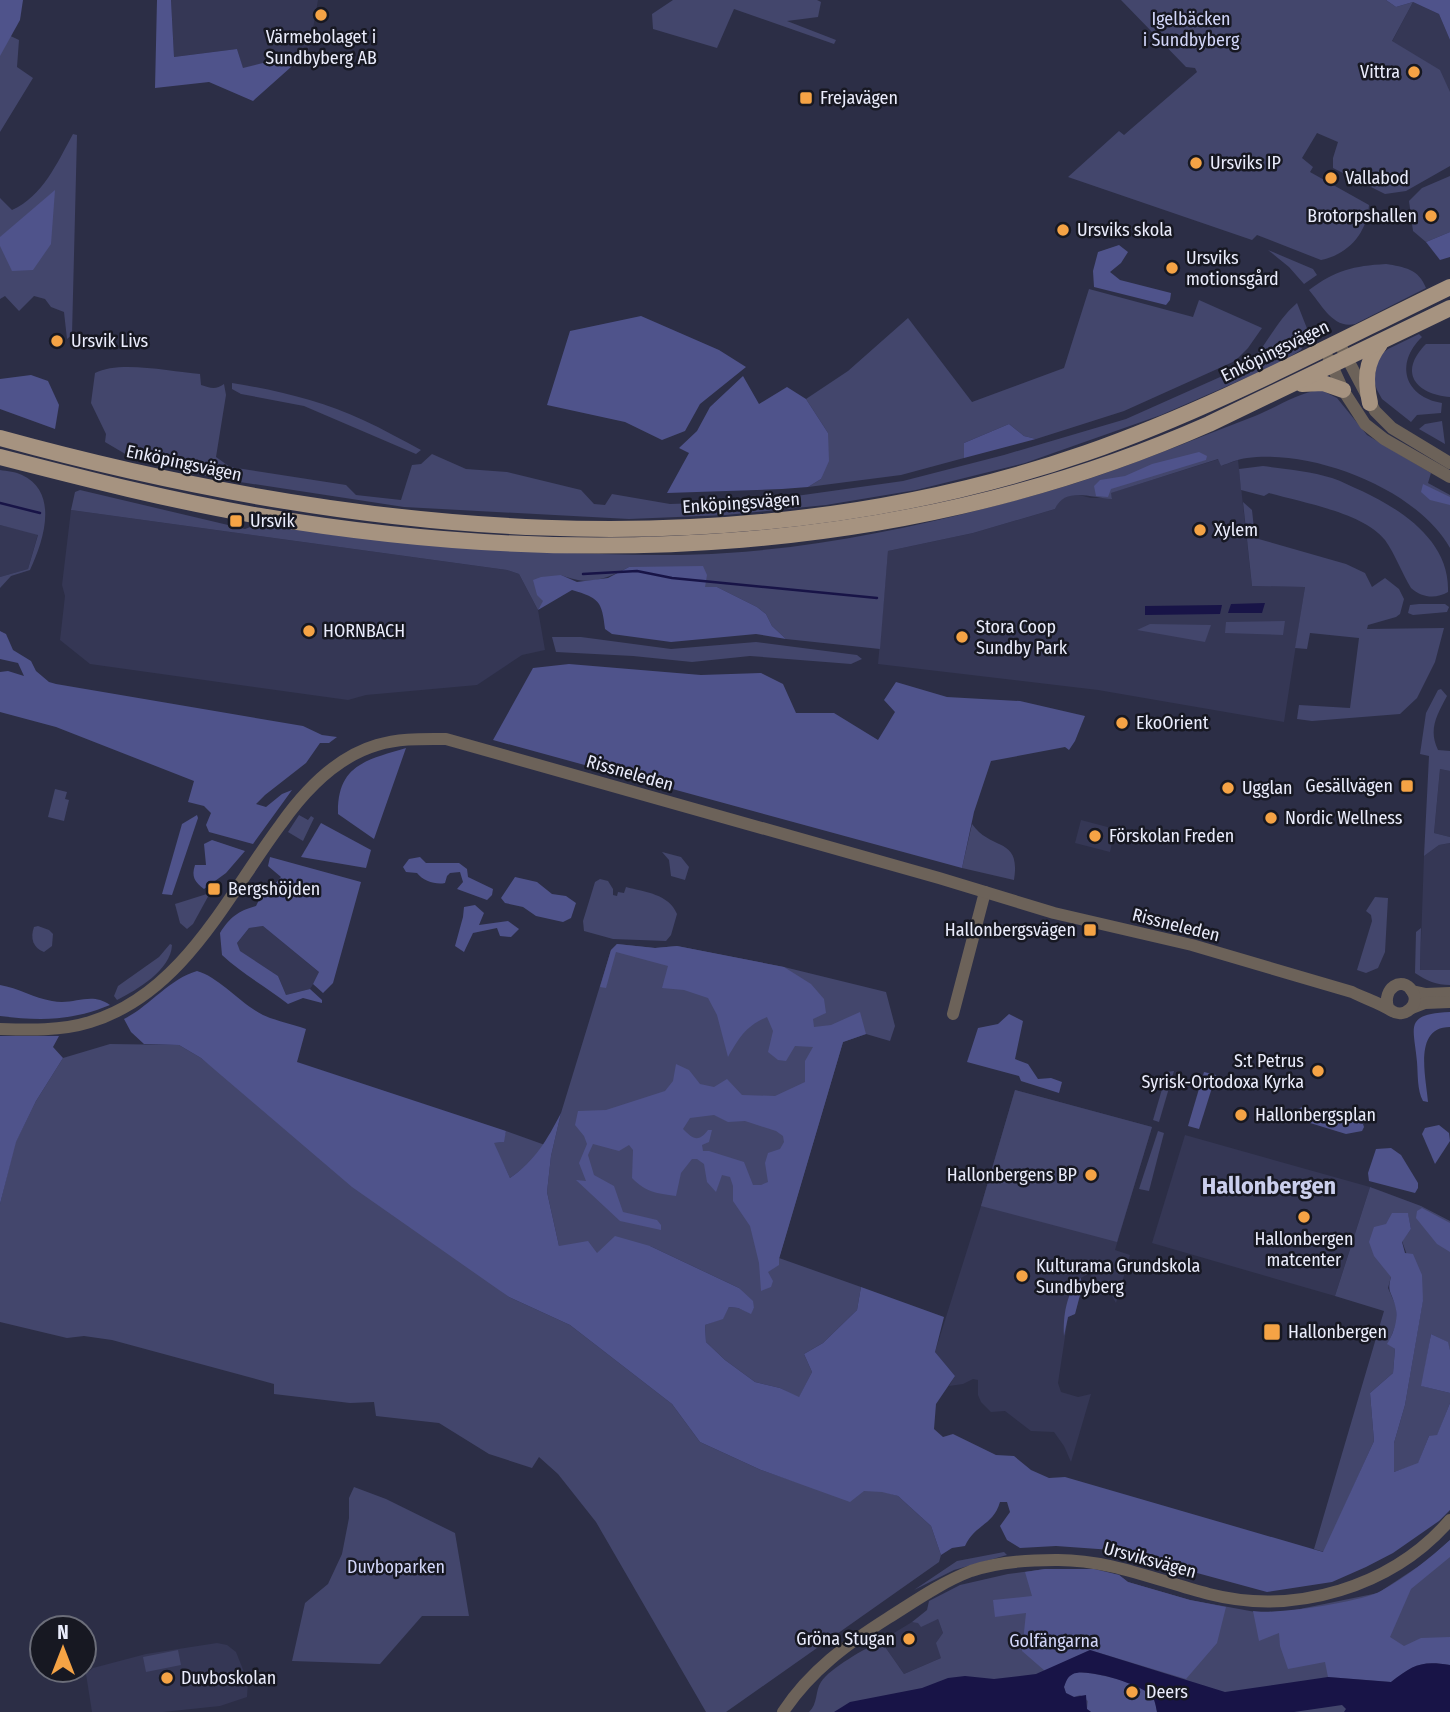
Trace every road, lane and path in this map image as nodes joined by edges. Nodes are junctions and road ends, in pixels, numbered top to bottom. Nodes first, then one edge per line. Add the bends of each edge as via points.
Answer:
1 (1450, 287) edge
2 (1450, 309) edge
3 (1381, 342) junction
4 (1331, 345) junction
5 (1339, 362) junction
6 (1289, 387) junction
7 (1343, 390) junction
8 (1370, 403) junction
9 (0, 438) edge
10 (62, 455) junction
11 (0, 457) edge
12 (1450, 463) edge
13 (60, 472) junction
14 (1450, 477) edge
15 (985, 892) junction
16 (1389, 989) junction
17 (1412, 991) junction
18 (1352, 992) junction
19 (1450, 993) edge
20 (1450, 1002) edge
21 (1388, 1007) junction
22 (1412, 1008) junction
23 (953, 1014) dead end
24 (0, 1029) edge
25 (1450, 1520) edge
26 (783, 1712) edge

1 - 4 main road, Enköpingsvägen
2 - 3 main road, Enköpingsvägen
3 - 5 main road, Enköpingsvägen
3 - 8 main road via 1368,363
4 - 5 street
4 - 10 main road, Enköpingsvägen via 1157,427 1023,472 854,512 755,523 639,529 505,527 388,517 269,500
5 - 6 main road, Enköpingsvägen
5 - 7 street
5 - 8 street
6 - 7 main road via 1323,383
6 - 13 main road, Enköpingsvägen via 1174,440 1021,491 891,522 749,541 581,545 406,535 261,516
7 - 14 street via 1375,432
8 - 12 street via 1392,428
9 - 10 main road, Enköpingsvägen
10 - 13 main road
11 - 13 main road, Enköpingsvägen
15 - 18 street, Rissneleden
15 - 23 street
15 - 24 street, Rissneleden via 446,739 407,739 376,745 321,776 283,821 193,948 162,982 135,1001 89,1022 38,1030
16 - 17 street via 1402,984
16 - 18 street, Rissneleden
16 - 21 street
17 - 19 street
17 - 22 street
18 - 21 street, Rissneleden
20 - 22 street
21 - 22 street via 1399,1013
25 - 26 street, Ursviksvägen via 1390,1570 1315,1598 1270,1602 1213,1595 1099,1562 1010,1563 972,1571 931,1591 833,1655

